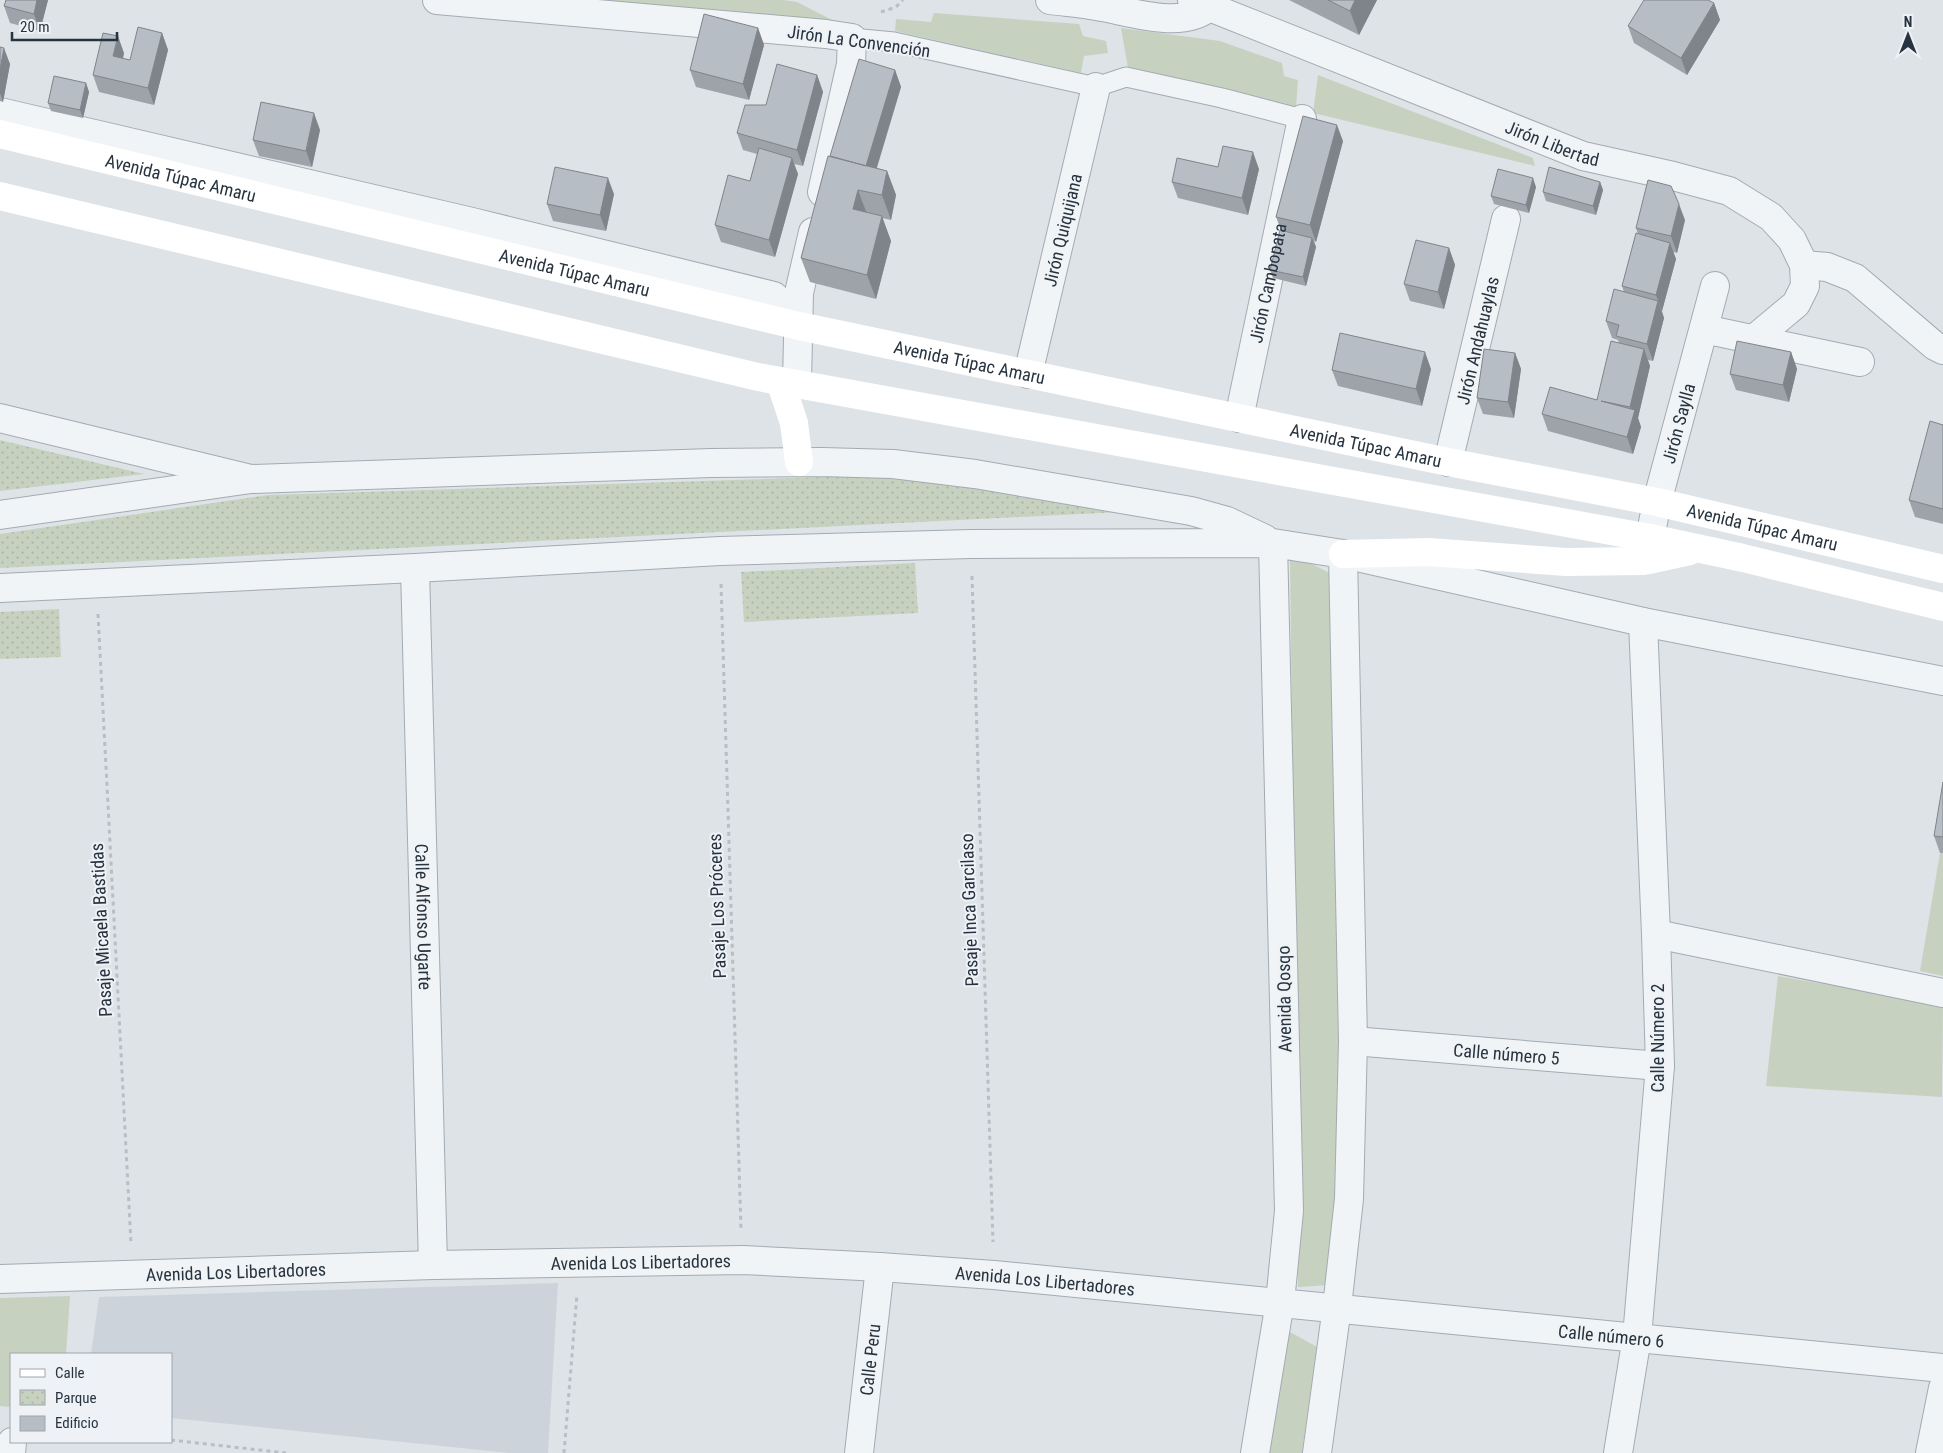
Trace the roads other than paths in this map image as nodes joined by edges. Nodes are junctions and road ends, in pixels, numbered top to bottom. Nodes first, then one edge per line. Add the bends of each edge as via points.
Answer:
1 (437, 0) edge
2 (1050, 0) edge
3 (1201, 3) edge
4 (852, 38) junction
5 (1096, 87) junction
6 (0, 112) edge
7 (1302, 119) joint
8 (0, 134) edge
9 (0, 196) edge
10 (1506, 219) dead end
11 (1804, 265) junction
12 (1715, 286) dead end
13 (799, 326) junction
14 (1704, 329) junction
15 (1754, 339) junction
16 (1943, 350) edge
17 (1860, 362) dead end
18 (1028, 374) junction
19 (789, 382) junction
20 (0, 418) edge
21 (1239, 418) junction
22 (799, 462) junction
23 (1448, 462) junction
24 (251, 479) junction
25 (1657, 502) junction
26 (0, 515) edge
27 (1273, 543) junction
28 (1647, 550) junction
29 (1343, 554) junction
30 (415, 568) junction
31 (1943, 569) edge
32 (0, 588) edge
33 (1943, 607) edge
34 (1643, 622) junction
35 (1943, 681) edge
36 (1656, 934) junction
37 (1943, 993) edge
38 (1352, 1041) junction
39 (1660, 1066) junction
40 (432, 1265) junction
41 (880, 1267) junction
42 (0, 1279) edge
43 (1280, 1302) junction
44 (1337, 1307) junction
45 (1637, 1337) junction
46 (1943, 1368) edge
47 (1943, 1388) edge
48 (859, 1453) edge
49 (1255, 1453) edge
50 (1317, 1453) edge
51 (1618, 1453) edge
52 (1930, 1453) edge

1 - 4 street, Jirón La Convención
2 - 3 street via 1155,17 1188,18 1203,13
3 - 11 street, Jirón Libertad via 1583,156 1728,191 1771,217 1792,240
4 - 5 lane, Jirón La Convención via 894,42
4 - 13 street via 851,64 799,293
5 - 7 lane via 1126,77
5 - 18 street, Jirón Quiquijana
6 - 13 street via 774,296
7 - 21 street, Jirón Cambopata
8 - 13 main road, Avenida Túpac Amaru
9 - 19 main road via 748,375
10 - 23 street, Jirón Andahuaylas
11 - 15 street, Jirón Libertad via 1805,286 1796,304
11 - 16 street via 1826,267 1855,278
12 - 14 street, Jirón Saylla
13 - 18 main road, Avenida Túpac Amaru
13 - 19 street
14 - 15 street
14 - 25 street, Jirón Saylla
15 - 17 street
18 - 21 main road, Avenida Túpac Amaru
19 - 22 main road
19 - 28 main road
20 - 24 street
21 - 23 main road, Avenida Túpac Amaru
22 - 24 street
22 - 27 street via 893,464 975,474 1191,511 1227,522
23 - 25 main road, Avenida Túpac Amaru
24 - 26 street
25 - 28 street, Jirón Saylla
25 - 31 main road, Avenida Túpac Amaru
27 - 29 street
27 - 30 street via 971,544 720,550
27 - 43 street, Avenida Qosqo via 1289,1211
28 - 29 main road via 1566,562 1429,552
28 - 33 main road, Avenida Túpac Amaru via 1697,549
29 - 34 street
29 - 38 street
30 - 32 street
30 - 40 street, Calle Alfonso Ugarte
34 - 35 street
34 - 36 street, Calle Número 2
36 - 37 street
36 - 39 street, Calle Número 2
38 - 39 street, Calle número 5
38 - 44 street via 1348,1198
39 - 45 street, Calle Número 2
40 - 41 street, Avenida Los Libertadores via 743,1260
40 - 42 street, Avenida Los Libertadores
41 - 43 street, Avenida Los Libertadores
41 - 48 street, Calle Peru
43 - 44 street, Calle número 6
43 - 49 street, Avenida Qosqo
44 - 45 street, Calle número 6
44 - 50 street
45 - 46 street, Calle número 6
45 - 51 street, Calle Número 2
47 - 52 street

